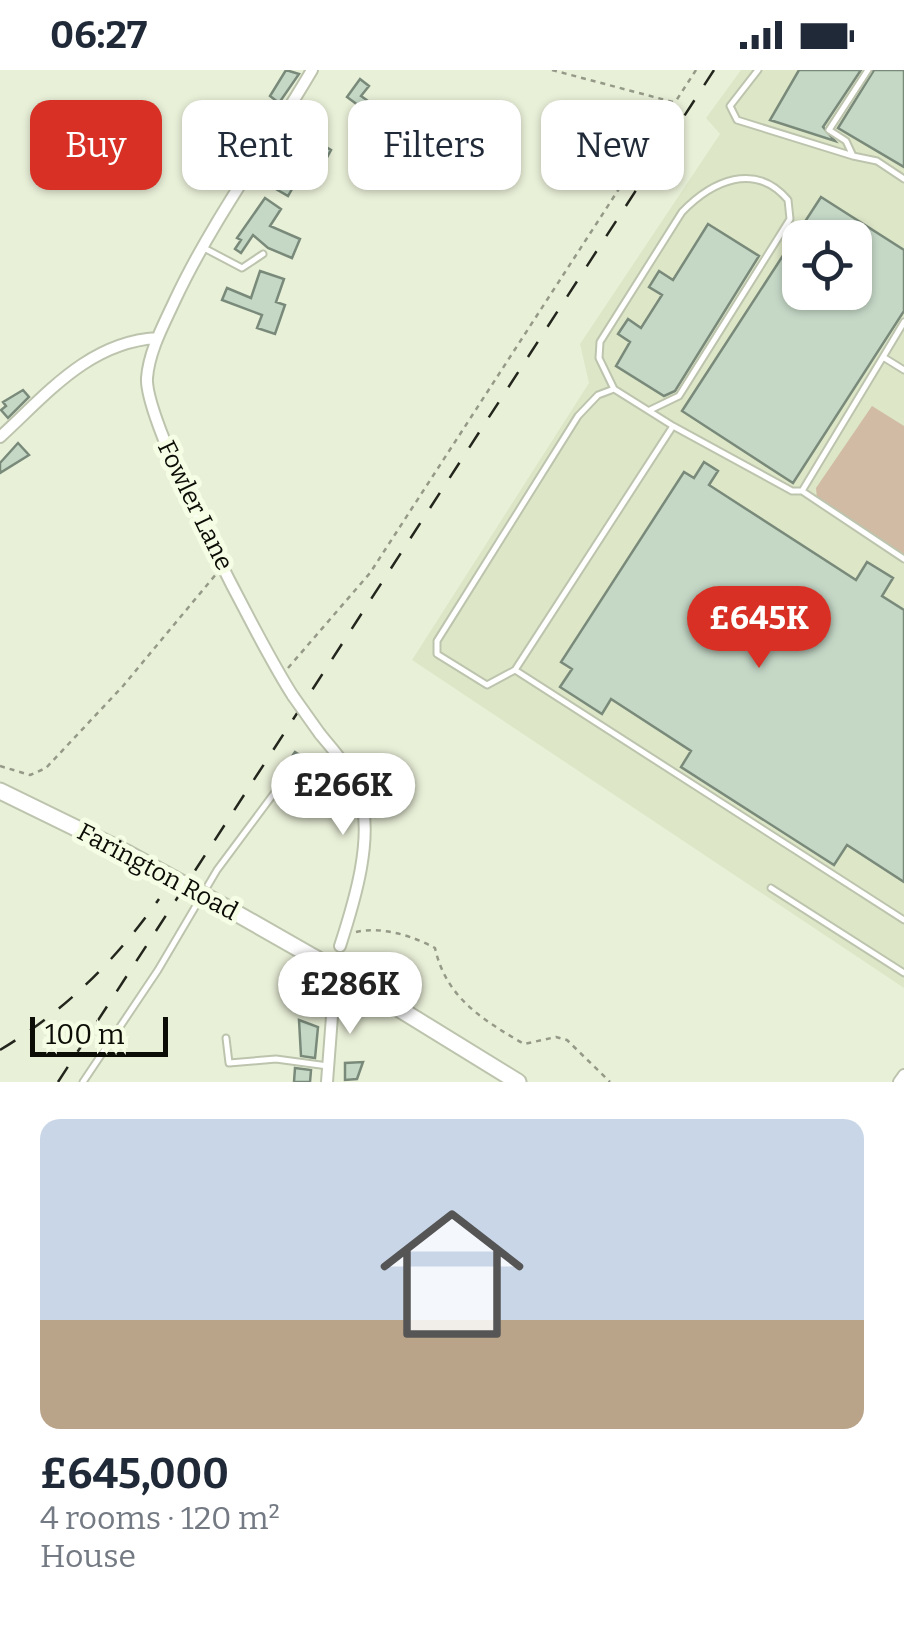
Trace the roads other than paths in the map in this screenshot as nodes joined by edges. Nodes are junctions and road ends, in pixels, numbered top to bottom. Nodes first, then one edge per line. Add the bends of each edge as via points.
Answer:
1 (312, 70) edge
2 (758, 70) edge
3 (868, 70) edge
4 (852, 156) junction
5 (904, 179) edge
6 (201, 246) junction
7 (264, 254) dead end
8 (904, 322) edge
9 (157, 338) junction
10 (883, 357) junction
11 (904, 370) edge
12 (614, 389) junction
13 (650, 410) junction
14 (672, 426) junction
15 (0, 437) edge
16 (802, 491) junction
17 (904, 559) edge
18 (515, 670) junction
19 (278, 788) dead end
20 (0, 791) edge
21 (771, 888) dead end
22 (904, 920) edge
23 (342, 942) road end
24 (904, 973) edge
25 (334, 990) dead end
26 (226, 1038) dead end
27 (328, 1066) junction
28 (904, 1075) edge
29 (82, 1082) edge
30 (327, 1082) edge
31 (518, 1082) edge
32 (899, 1082) edge

1 - 6 street, Fowler Lane
2 - 4 lane via 730,106 736,120
3 - 4 lane via 828,130 846,141
4 - 5 lane
6 - 7 lane via 242,268
6 - 9 street, Fowler Lane
8 - 10 lane
9 - 15 street via 114,345 88,359
9 - 23 street, Fowler Lane, bridge via 147,379 150,403 280,676 361,796 362,852
10 - 11 lane
10 - 16 lane
12 - 13 lane
12 - 13 lane via 599,358 600,342 682,212 730,178 770,184 788,200 790,219 679,396
12 - 18 lane via 578,416 438,641 437,654 487,685
13 - 14 lane
14 - 16 lane
14 - 18 lane
16 - 17 lane
18 - 22 lane
19 - 29 lane via 217,870
20 - 31 highway, Farington Road, bridge via 236,913
21 - 24 lane
25 - 27 street
26 - 27 lane via 230,1063 276,1059
27 - 30 street
28 - 32 street

